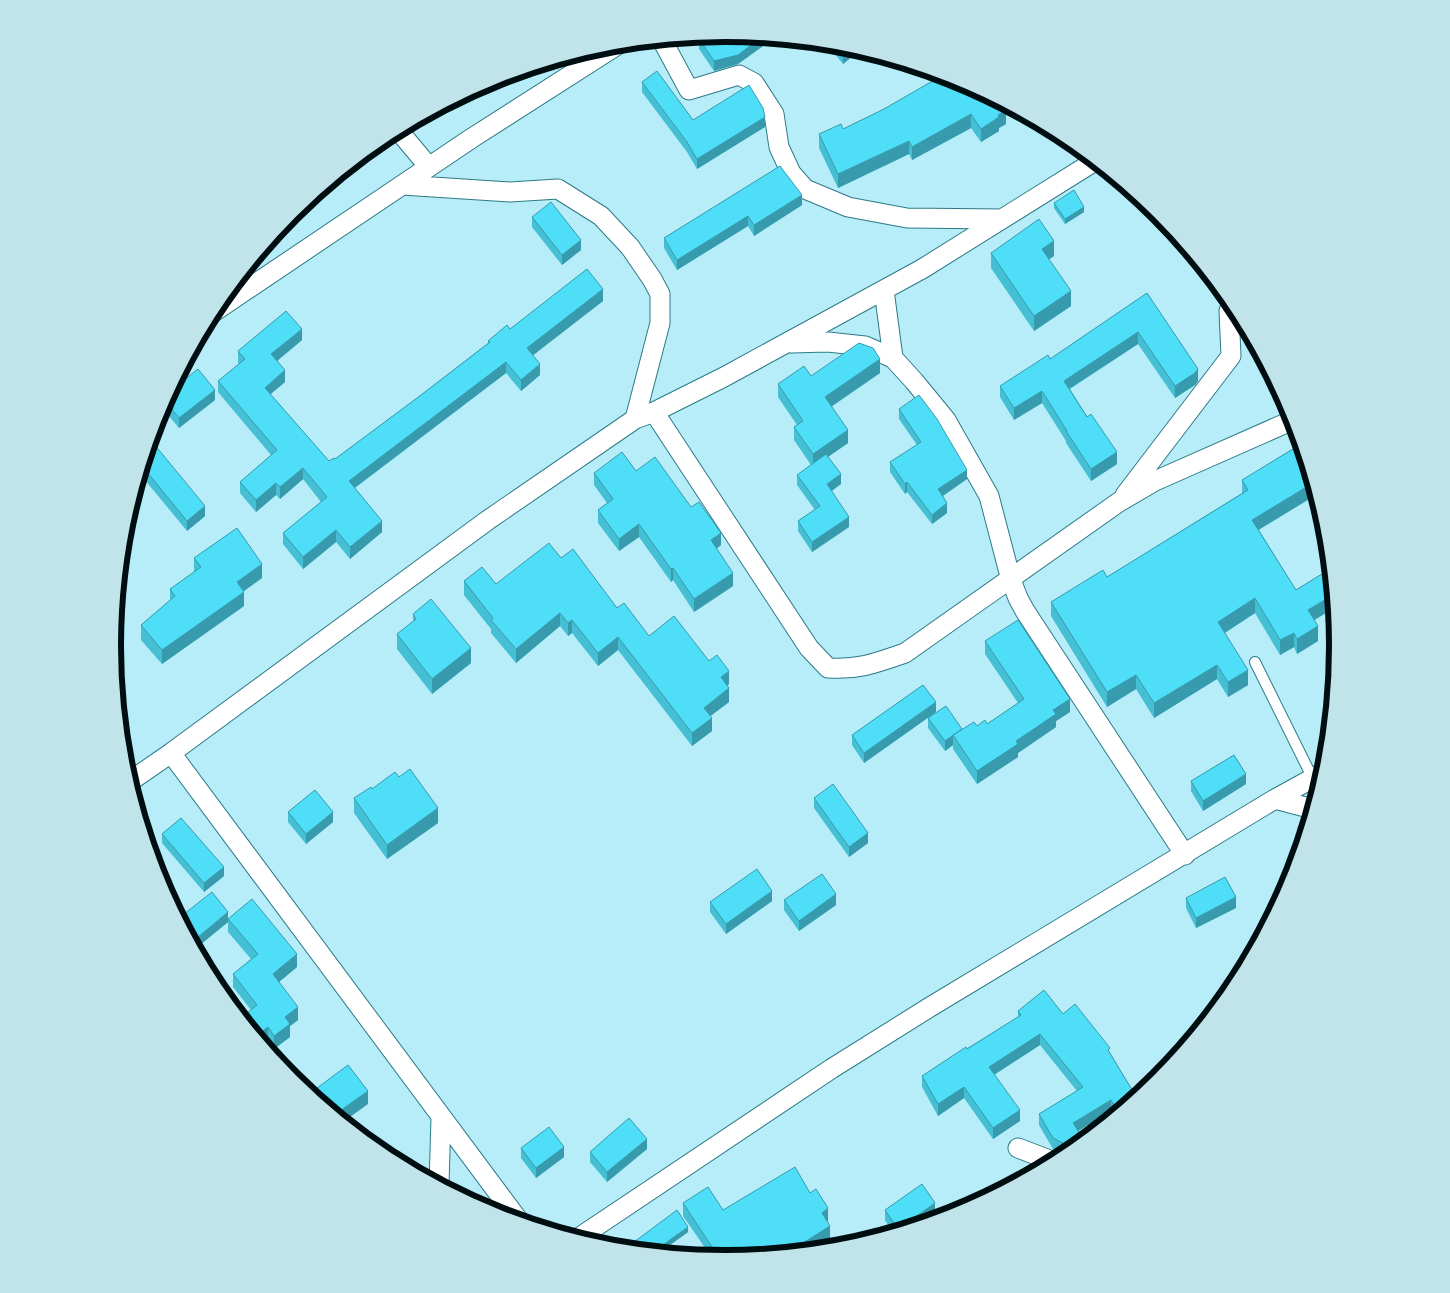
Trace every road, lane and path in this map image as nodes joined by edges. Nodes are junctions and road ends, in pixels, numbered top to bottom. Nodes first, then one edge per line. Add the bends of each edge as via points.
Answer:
1 (665, 46) edge
2 (602, 55) edge
3 (403, 136) edge
4 (1085, 162) edge
5 (429, 167) junction
6 (402, 185) junction
7 (1002, 219) junction
8 (884, 290) junction
9 (231, 301) edge
10 (1229, 314) edge
11 (787, 343) junction
12 (893, 358) junction
13 (654, 412) junction
14 (635, 419) junction
15 (1286, 423) edge
16 (1119, 502) junction
17 (1011, 580) junction
18 (1255, 662) dead end
19 (171, 753) junction
20 (1315, 771) edge
21 (136, 777) edge
22 (1314, 777) edge
23 (1276, 799) junction
24 (1307, 807) edge
25 (1185, 855) junction
26 (441, 1117) junction
27 (1018, 1148) dead end
28 (1046, 1158) edge
29 (439, 1178) edge
30 (512, 1211) edge
31 (585, 1234) edge

1 - 7 street via 690,90 739,75 754,83 774,114 779,147 791,173 805,189 848,207 907,218
2 - 5 street
3 - 5 street
4 - 7 street
5 - 6 street
6 - 9 street
6 - 14 street via 510,192 558,189 601,216 630,247 660,294 660,323
7 - 8 street
8 - 11 street
8 - 12 street
10 - 16 street via 1231,356
11 - 12 street via 828,342 865,346
11 - 13 street
12 - 17 street via 946,420 989,496
13 - 14 street
13 - 17 street via 809,648 828,668 866,667 905,653
14 - 19 street via 488,520
15 - 16 street via 1155,482
16 - 17 street
17 - 25 street via 1025,611
18 - 20 lane
19 - 21 street
19 - 26 street
22 - 23 street
23 - 24 street
23 - 25 street
25 - 31 street via 831,1069
26 - 29 street
26 - 30 street
27 - 28 street

